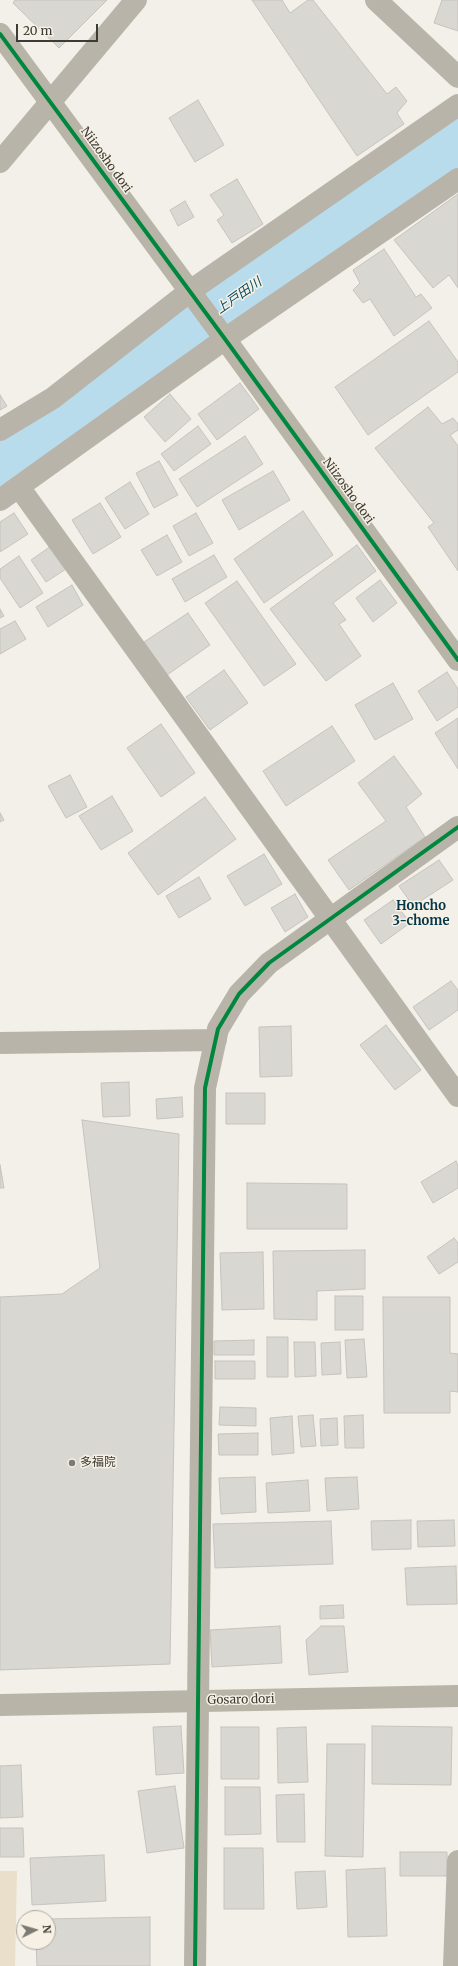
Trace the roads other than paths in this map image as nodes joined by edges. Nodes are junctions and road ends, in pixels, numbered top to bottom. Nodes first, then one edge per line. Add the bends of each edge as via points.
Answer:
1 (136, 0) edge
2 (376, 0) edge
3 (0, 34) edge
4 (458, 77) edge
5 (51, 102) junction
6 (458, 105) edge
7 (0, 162) edge
8 (458, 179) edge
9 (193, 295) junction
10 (224, 336) junction
11 (0, 430) edge
12 (19, 487) junction
13 (0, 500) edge
14 (458, 660) edge
15 (458, 827) edge
16 (330, 919) junction
17 (216, 1040) junction
18 (0, 1042) edge
19 (458, 1096) edge
20 (458, 1696) edge
21 (197, 1701) junction
22 (0, 1705) edge
23 (458, 1861) edge
24 (195, 1966) edge
25 (454, 1966) edge

1 - 5 street
2 - 4 street
3 - 5 street, Niizosho dori
5 - 7 street
5 - 9 street, Niizosho dori
6 - 9 street
8 - 10 street
9 - 10 street, Niizosho dori
9 - 11 street via 53,398
10 - 12 street
10 - 14 street, Niizosho dori
12 - 13 street
12 - 16 street
15 - 16 street
16 - 17 street via 269,963 239,994 218,1029
16 - 19 street
17 - 18 street
17 - 21 street via 205,1088
20 - 21 street, Gosaro dori
21 - 22 street, Gosaro dori
21 - 24 street
23 - 25 street

